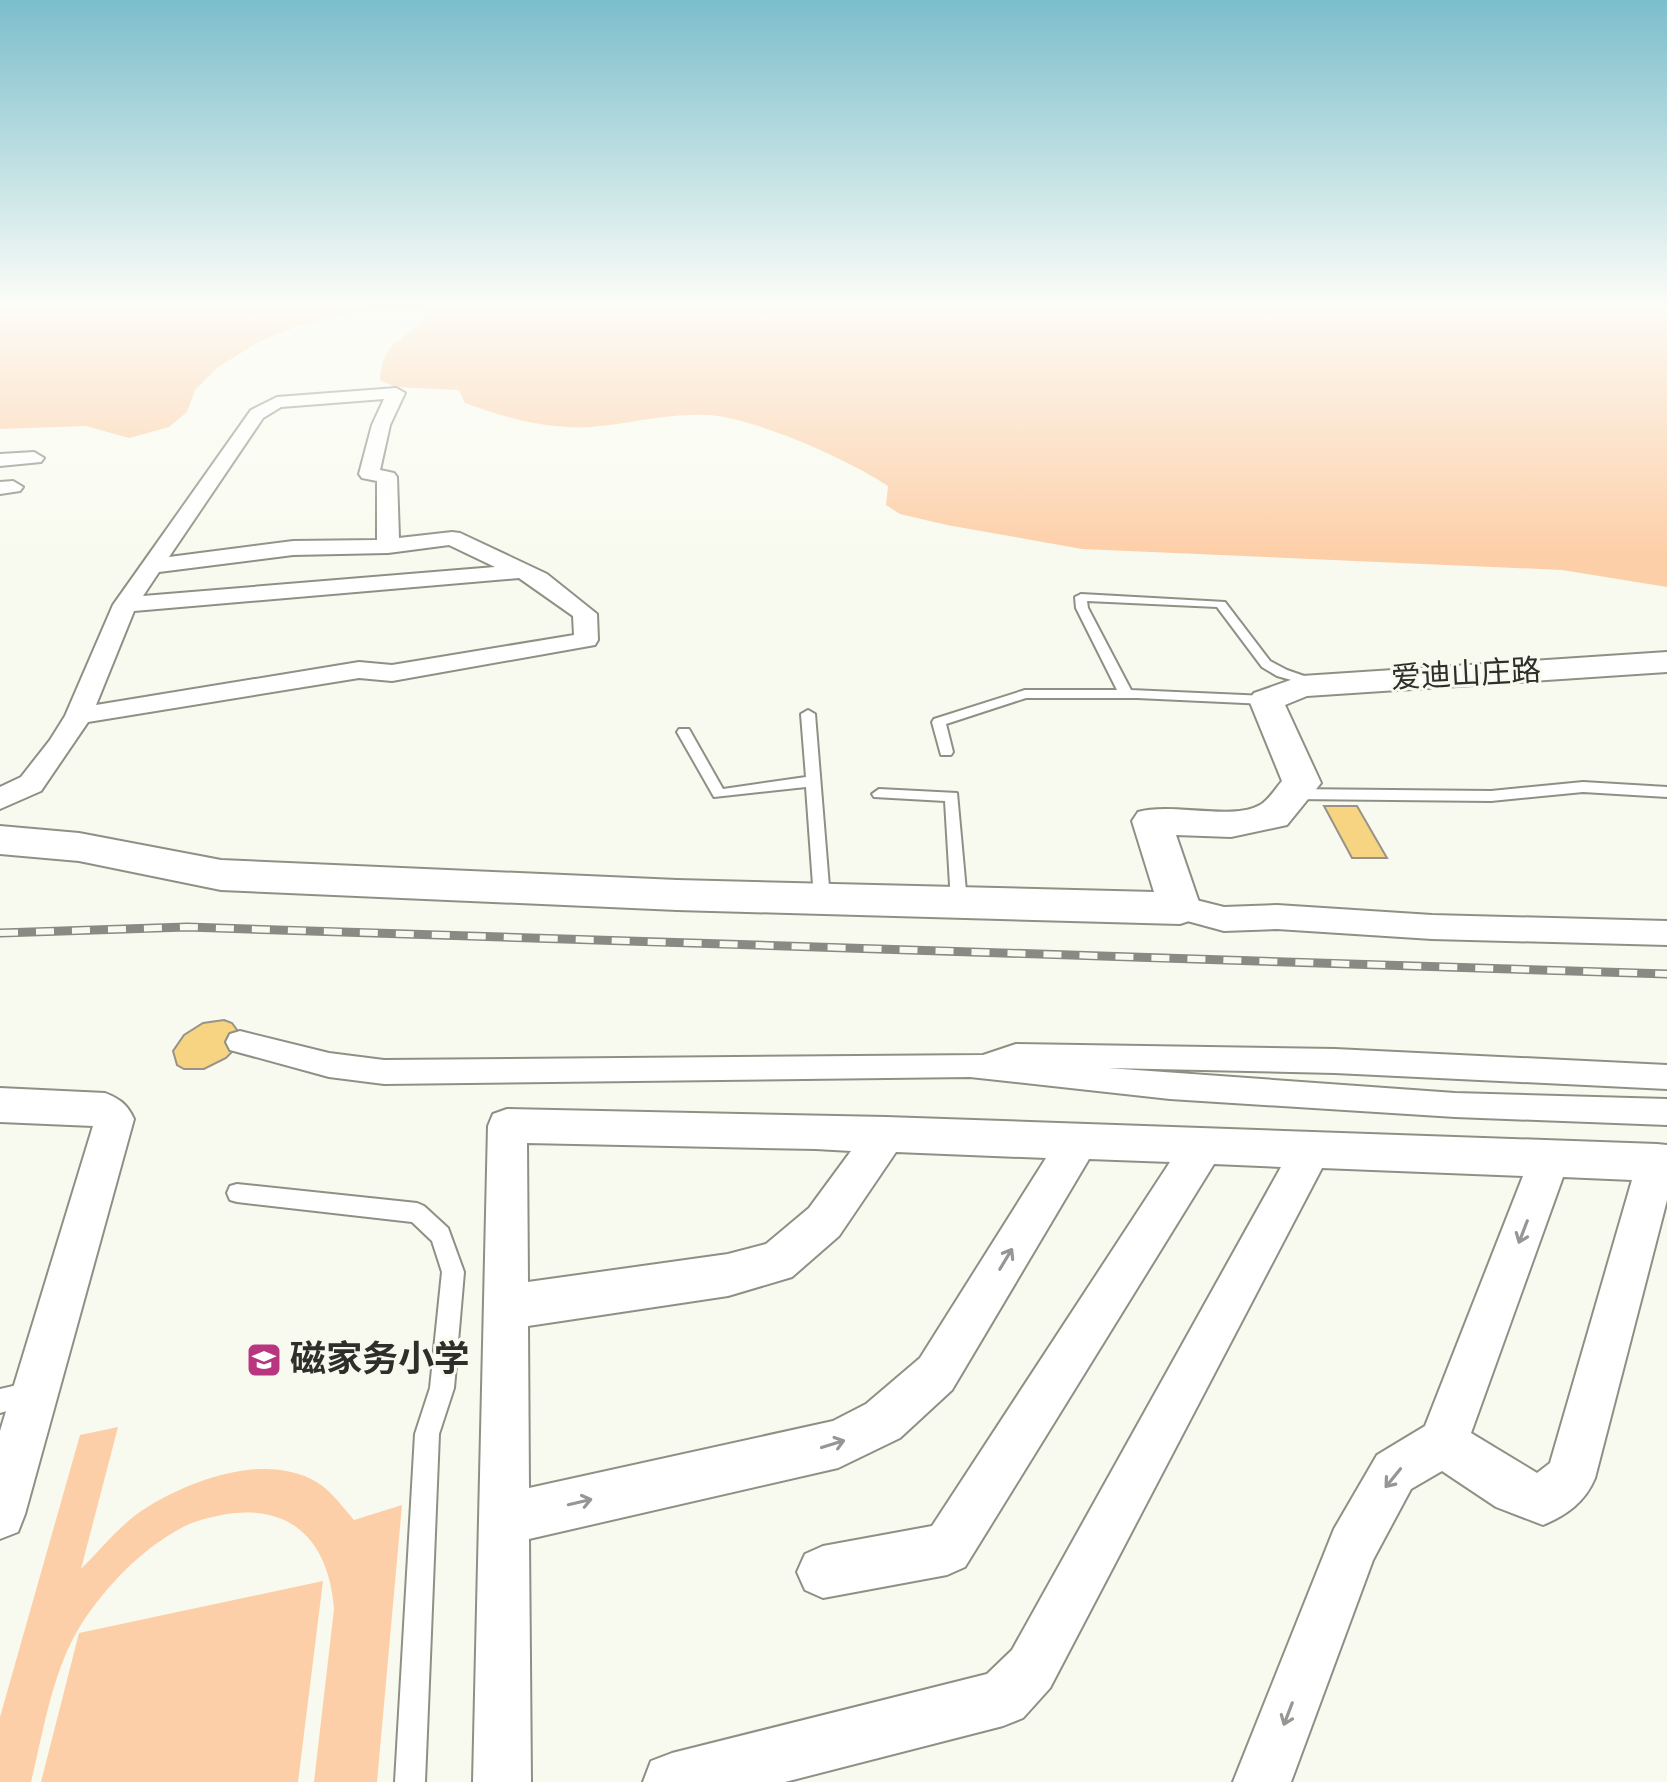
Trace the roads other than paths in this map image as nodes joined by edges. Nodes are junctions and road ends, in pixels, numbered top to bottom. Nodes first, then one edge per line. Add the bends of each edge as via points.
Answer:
1 (34, 458) dead end
2 (0, 460) edge
3 (388, 546) junction
4 (151, 566) junction
5 (521, 571) junction
6 (125, 605) junction
7 (1667, 662) edge
8 (1324, 685) junction
9 (1126, 694) junction
10 (1266, 700) junction
11 (808, 714) dead end
12 (78, 716) junction
13 (684, 732) dead end
14 (946, 752) dead end
15 (814, 781) junction
16 (1667, 792) edge
17 (879, 794) dead end
18 (1293, 794) junction
19 (0, 799) edge
20 (0, 840) edge
21 (822, 899) junction
22 (959, 902) junction
23 (1180, 908) junction
24 (1667, 933) edge
25 (240, 1042) dead end
26 (970, 1065) junction
27 (1667, 1077) edge
28 (0, 1105) edge
29 (1667, 1112) edge
30 (886, 1134) junction
31 (1078, 1142) junction
32 (1203, 1146) junction
33 (1311, 1150) junction
34 (1550, 1159) junction
35 (1662, 1162) edge
36 (237, 1193) dead end
37 (506, 1307) junction
38 (18, 1397) edge
39 (1443, 1443) junction
40 (0, 1514) edge
41 (504, 1519) junction
42 (823, 1572) dead end
43 (410, 1782) edge
44 (502, 1782) edge
45 (672, 1782) edge
46 (1262, 1782) edge

1 - 2 street
3 - 4 street via 293,548
3 - 4 street via 387,477 369,474 381,425 396,393 277,402 257,414
3 - 5 street via 452,538
4 - 6 street
5 - 6 street
5 - 12 street via 585,614 586,640
6 - 12 street
7 - 8 street, 爱迪山庄路
8 - 9 lane via 1266,664 1221,604 1081,597
8 - 10 street, 爱迪山庄路 via 1302,686
9 - 10 lane
9 - 14 lane via 1025,694 987,705 939,722
10 - 18 street via 1302,783
11 - 15 lane
12 - 19 street via 31,784
13 - 15 lane via 719,794
15 - 21 lane
16 - 18 lane via 1583,787 1491,796
17 - 22 lane via 952,796
18 - 23 street via 1273,816 1231,824 1152,821
20 - 21 street via 79,847 221,875
21 - 22 street
22 - 23 street
23 - 24 street via 1224,919
25 - 26 street via 329,1065 384,1072
26 - 27 street via 1016,1055 1335,1061
26 - 29 street via 1170,1087
28 - 38 street via 105,1110 115,1119
30 - 31 street
30 - 37 street via 824,1222 777,1262 728,1275
30 - 37 street via 507,1126
31 - 32 street
41 -> 31 street via 838,1444 883,1421 936,1374
32 - 33 street
32 - 42 street via 947,1549
33 - 34 street
33 - 45 street via 1031,1669 1003,1698
34 - 35 street
34 -> 39 street
35 - 39 street via 1570,1478 1543,1500 1514,1489
36 - 43 lane via 417,1213 441,1235 453,1272 442,1388 427,1434
37 - 41 street
38 - 40 street
39 -> 46 street via 1394,1472 1352,1547
41 - 44 street

